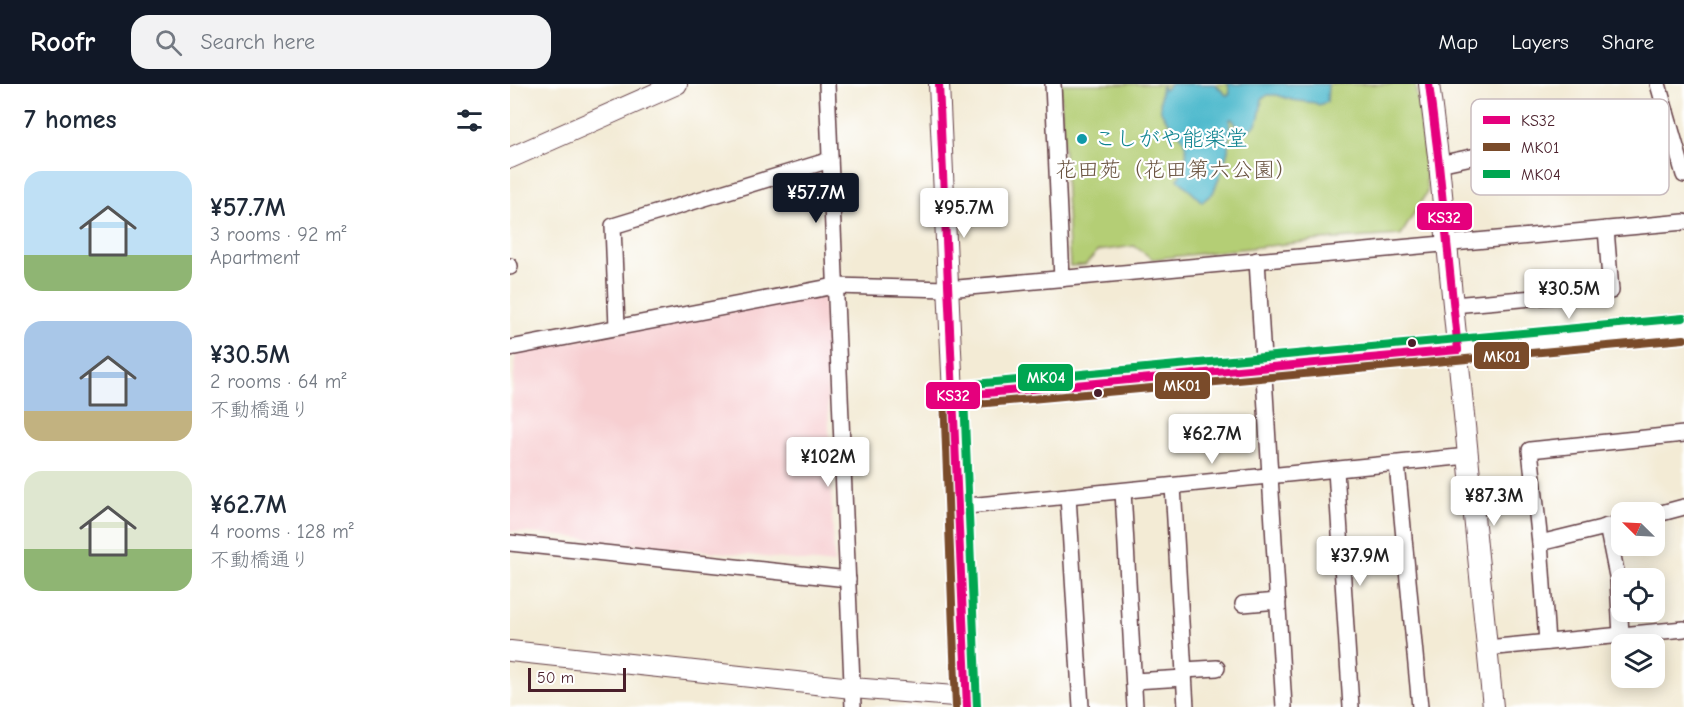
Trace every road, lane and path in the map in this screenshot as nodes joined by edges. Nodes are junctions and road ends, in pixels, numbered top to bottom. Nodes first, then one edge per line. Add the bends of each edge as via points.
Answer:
1 (677, 84) edge
2 (827, 84) edge
3 (939, 84) edge
4 (1053, 84) edge
5 (1429, 84) edge
6 (1658, 84) edge
7 (1662, 99) edge
8 (1669, 122) edge
9 (1471, 157) edge
10 (510, 158) edge
11 (830, 160) junction
12 (1439, 164) junction
13 (1684, 175) edge
14 (1684, 222) edge
15 (1606, 229) junction
16 (1447, 244) junction
17 (1257, 260) junction
18 (1062, 279) junction
19 (835, 286) junction
20 (948, 289) junction
21 (1453, 305) junction
22 (617, 327) junction
23 (1684, 328) edge
24 (510, 348) edge
25 (1458, 350) junction
26 (1264, 368) junction
27 (954, 396) junction
28 (1684, 434) edge
29 (1468, 456) junction
30 (1397, 464) junction
31 (1336, 470) junction
32 (1270, 476) junction
33 (1173, 486) junction
34 (1123, 491) junction
35 (1068, 496) junction
36 (958, 507) junction
37 (1684, 507) edge
38 (1665, 512) edge
39 (1611, 526) edge
40 (510, 543) edge
41 (1540, 543) junction
42 (1616, 556) edge
43 (848, 579) junction
44 (1278, 601) junction
45 (1243, 604) dead end
46 (1684, 629) edge
47 (1621, 634) edge
48 (1632, 634) edge
49 (1611, 636) edge
50 (1547, 642) junction
51 (1487, 648) junction
52 (510, 651) edge
53 (1217, 668) dead end
54 (1184, 674) junction
55 (1134, 681) junction
56 (852, 697) edge
57 (967, 702) edge
58 (1081, 707) edge
59 (1135, 707) edge
60 (1186, 707) edge
61 (1284, 707) edge
62 (1351, 707) edge
63 (1420, 707) edge
64 (1493, 707) edge

1 - 10 street
2 - 11 street
3 - 20 street
4 - 18 street
5 - 12 street
6 - 7 street
8 - 13 street
9 - 12 street
11 - 19 street
11 - 22 street via 613,226
12 - 16 street
14 - 15 street
15 - 16 street
15 - 21 street via 1611,291
16 - 17 street
16 - 21 street
17 - 18 street
17 - 26 street
18 - 20 street
19 - 20 street
19 - 22 street
19 - 43 street
20 - 27 street
21 - 25 street
22 - 24 street
23 - 25 street
25 - 26 street
25 - 29 street
26 - 27 street
26 - 32 street
27 - 36 street
28 - 41 street via 1530,450
29 - 30 street
29 - 51 street
30 - 31 street
30 - 63 street
31 - 32 street
31 - 62 street
32 - 33 street
32 - 44 street
33 - 34 street
33 - 54 street
34 - 35 street
34 - 55 street
35 - 36 street
35 - 58 street
36 - 57 street
37 - 38 street
39 - 41 street
40 - 43 street
41 - 50 street
42 - 47 street
43 - 56 street
44 - 45 street
44 - 61 street
46 - 48 street
49 - 50 street
50 - 51 street
51 - 64 street
52 - 56 street
53 - 54 street
54 - 55 street
54 - 60 street
55 - 59 street
56 - 57 street

